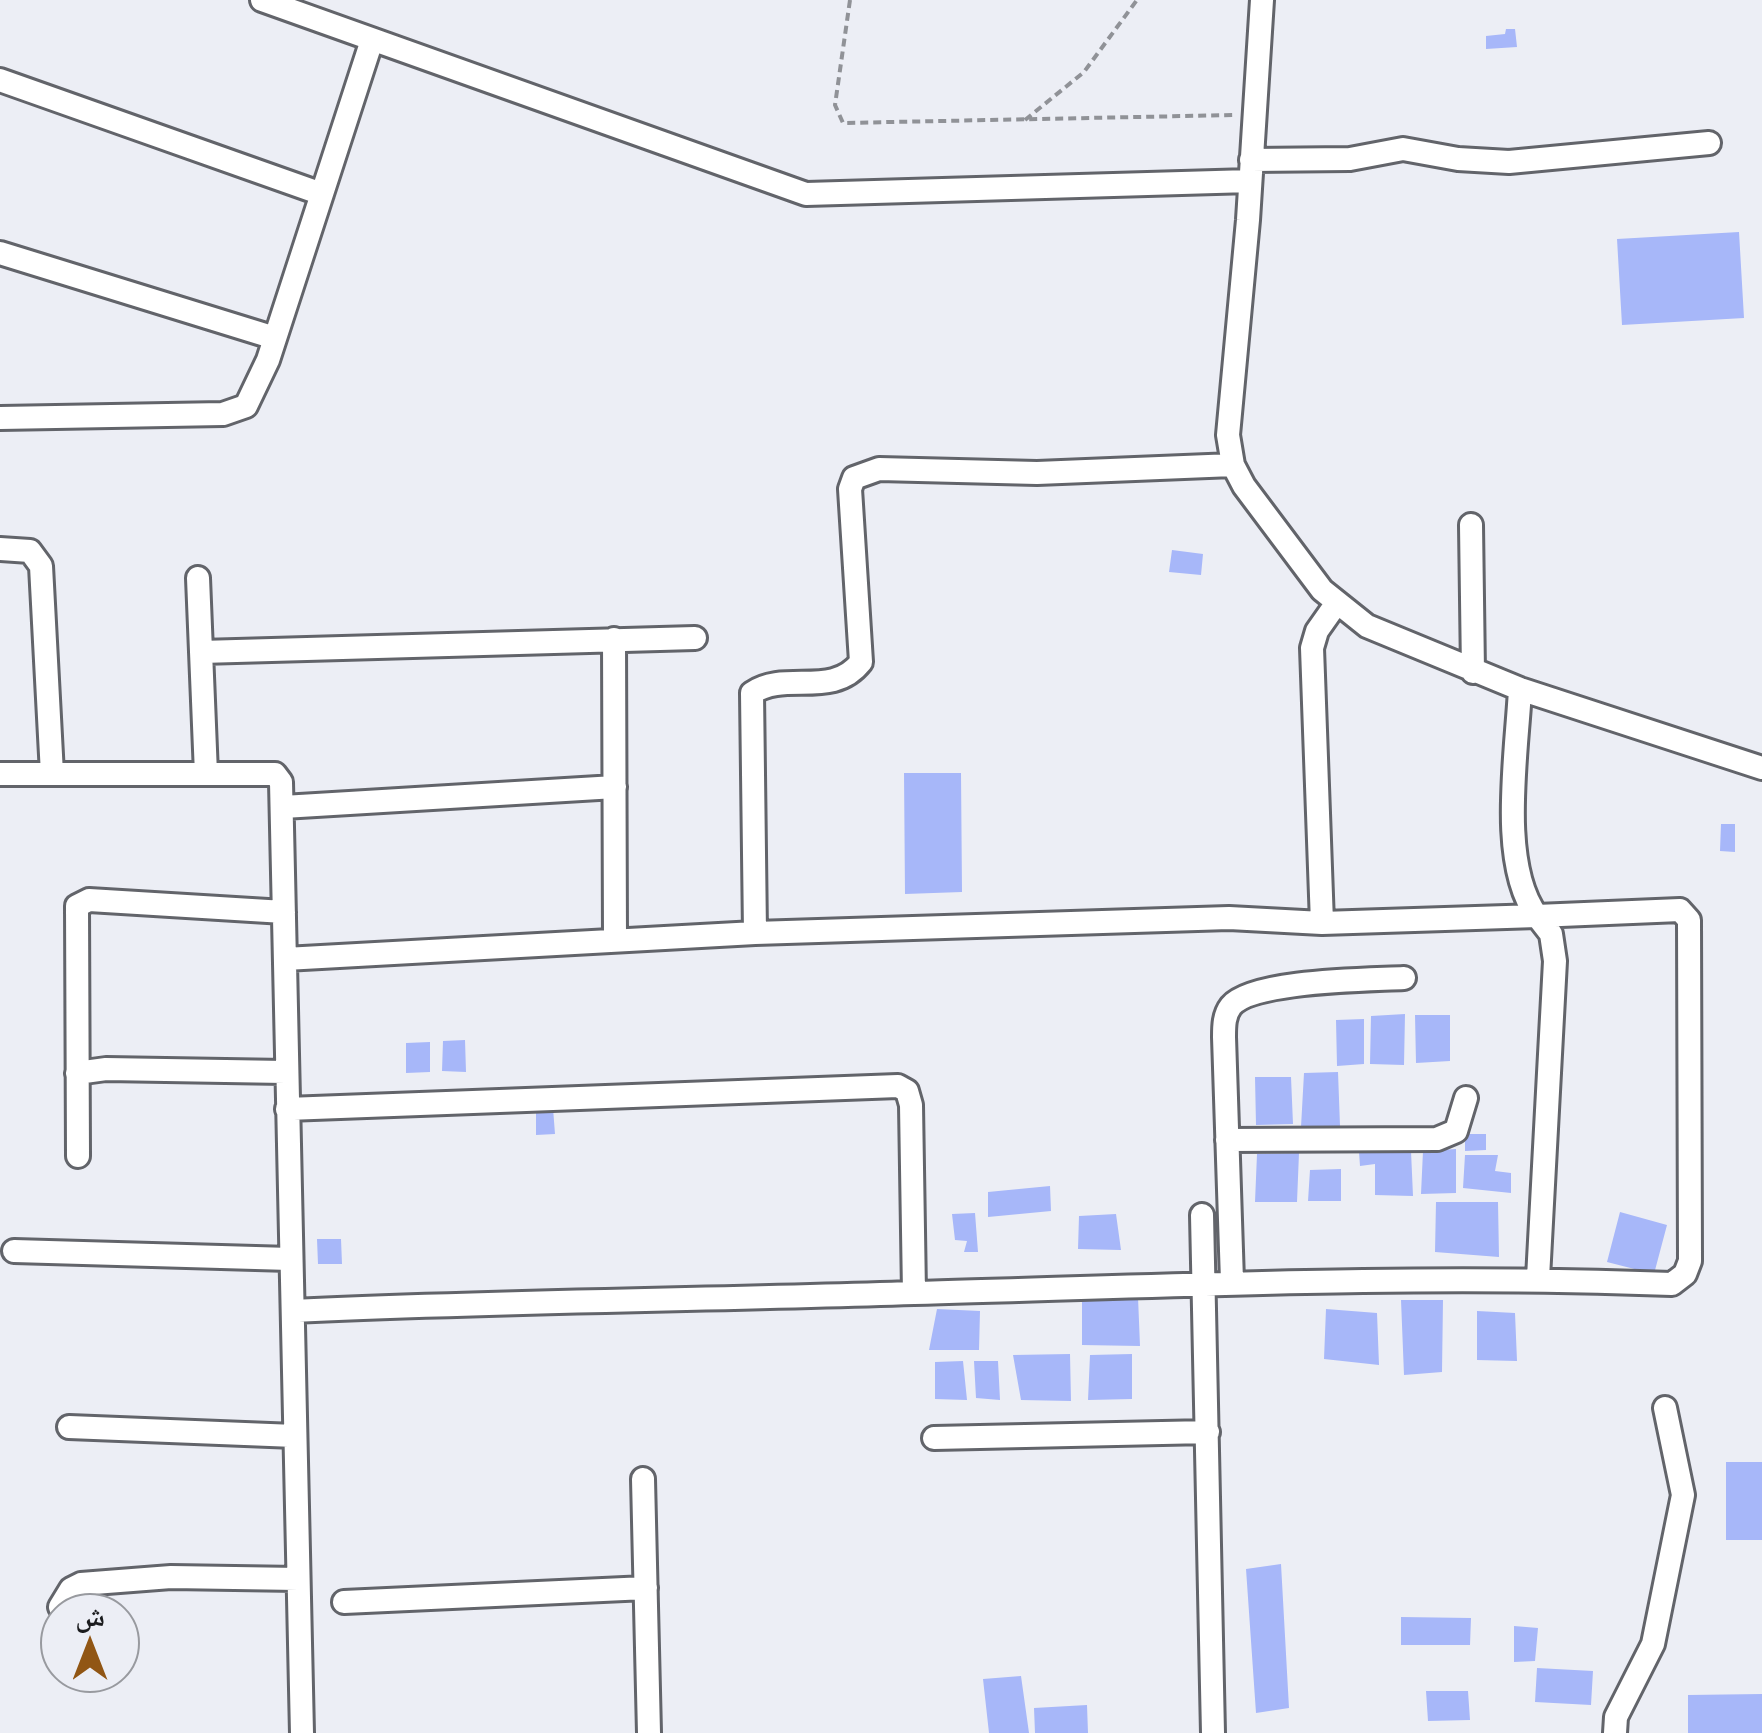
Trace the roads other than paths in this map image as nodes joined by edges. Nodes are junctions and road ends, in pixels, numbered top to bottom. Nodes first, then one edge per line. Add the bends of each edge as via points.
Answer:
1 (262, 0) edge
2 (1262, 0) edge
3 (372, 40) junction
4 (0, 80) edge
5 (1709, 143) dead end
6 (1251, 170) junction
7 (322, 194) junction
8 (0, 253) edge
9 (275, 338) junction
10 (0, 418) edge
11 (1234, 465) junction
12 (1471, 525) dead end
13 (0, 549) edge
14 (198, 578) dead end
15 (1336, 604) junction
16 (695, 638) dead end
17 (614, 639) junction
18 (201, 652) junction
19 (1474, 672) junction
20 (1520, 689) junction
21 (1762, 768) edge
22 (0, 774) edge
23 (52, 774) junction
24 (206, 774) junction
25 (615, 787) junction
26 (284, 807) junction
27 (284, 912) junction
28 (1538, 916) junction
29 (1322, 923) junction
30 (756, 933) junction
31 (615, 938) junction
32 (285, 959) junction
33 (1404, 978) dead end
34 (286, 1072) junction
35 (77, 1073) junction
36 (1466, 1098) dead end
37 (287, 1109) junction
38 (1227, 1140) junction
39 (78, 1156) dead end
40 (1202, 1215) dead end
41 (14, 1250) dead end
42 (290, 1259) junction
43 (1538, 1278) junction
44 (1232, 1281) junction
45 (1204, 1282) junction
46 (914, 1294) junction
47 (293, 1311) junction
48 (1665, 1408) dead end
49 (69, 1428) dead end
50 (1208, 1432) junction
51 (294, 1436) junction
52 (934, 1438) dead end
53 (642, 1479) dead end
54 (298, 1578) junction
55 (646, 1588) junction
56 (68, 1593) edge
57 (344, 1602) dead end
58 (302, 1733) edge
59 (649, 1733) edge
60 (1214, 1733) edge
61 (1615, 1733) edge

1 - 3 street
2 - 6 street
3 - 6 street via 806,194
3 - 7 street
4 - 7 street
5 - 6 street via 1510,162 1403,149
6 - 11 street via 1228,435
7 - 9 street
8 - 9 street
9 - 10 street via 258,389 246,406 223,414
11 - 15 street
11 - 30 street via 1038,474 879,470 854,478 861,662 838,682 752,693
12 - 19 street
13 - 23 street via 30,551 41,566
14 - 18 street
15 - 19 street via 1383,634
15 - 29 street via 1312,648
16 - 17 street
17 - 18 street
17 - 25 street
18 - 24 street
19 - 20 street
20 - 21 street
20 - 28 street via 1516,868 1523,897
22 - 23 street
23 - 24 street
24 - 26 street via 274,774
25 - 26 street
25 - 31 street
26 - 27 street
27 - 32 street
27 - 35 street via 82,901 76,911
28 - 29 street
28 - 43 street via 1551,934 1555,961
28 - 43 street via 1680,910 1690,920 1690,1261 1672,1284
29 - 30 street via 1229,918
30 - 31 street
31 - 32 street
32 - 34 street
33 - 38 street via 1292,987 1231,1006 1224,1037
34 - 35 street
34 - 37 street
35 - 39 street
36 - 38 street via 1456,1131 1438,1138
37 - 42 street
37 - 46 street via 898,1086 908,1091 910,1105
38 - 44 street
40 - 45 street
41 - 42 street
42 - 47 street
43 - 44 street
44 - 45 street
45 - 46 street
45 - 50 street
46 - 47 street
47 - 51 street
48 - 61 street via 1683,1495 1652,1644 1616,1716
49 - 51 street
50 - 52 street
50 - 60 street
51 - 54 street
53 - 55 street
54 - 56 street via 171,1578 82,1584
54 - 58 street
55 - 57 street
55 - 59 street

